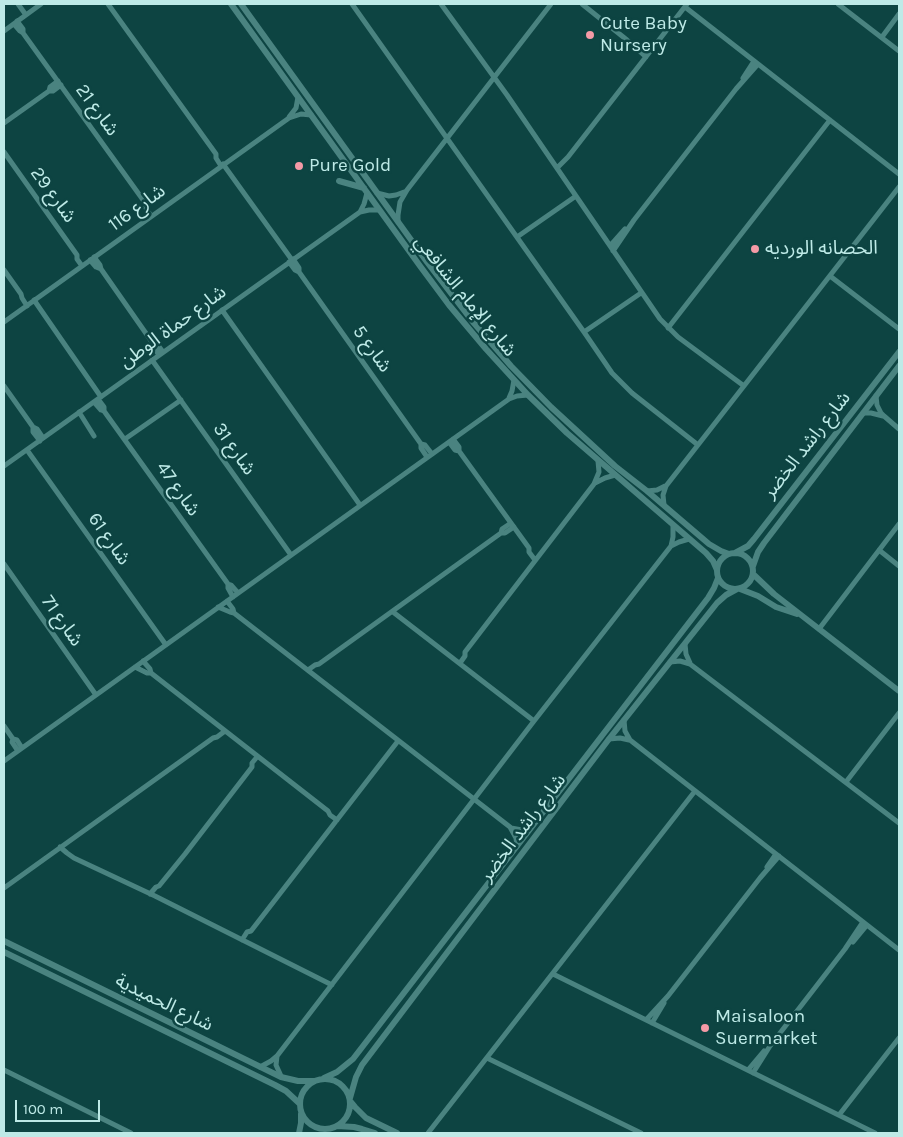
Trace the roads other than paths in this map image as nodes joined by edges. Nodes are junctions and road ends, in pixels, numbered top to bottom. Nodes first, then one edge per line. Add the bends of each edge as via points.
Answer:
1 (18, 4) edge
2 (41, 4) edge
3 (108, 4) edge
4 (231, 4) edge
5 (352, 4) edge
6 (440, 4) edge
7 (551, 4) edge
8 (578, 4) edge
9 (582, 4) edge
10 (838, 4) edge
11 (244, 5) edge
12 (686, 5) edge
13 (590, 11) junction
14 (899, 14) edge
15 (26, 15) junction
16 (15, 22) junction
17 (4, 31) edge
18 (882, 37) junction
19 (899, 51) edge
20 (647, 56) junction
21 (756, 63) junction
22 (494, 77) junction
23 (60, 83) junction
24 (298, 97) junction
25 (311, 115) junction
26 (289, 118) junction
27 (830, 120) junction
28 (4, 123) edge
29 (447, 138) junction
30 (4, 152) edge
31 (223, 164) junction
32 (557, 168) junction
33 (899, 174) edge
34 (339, 181) dead end
35 (899, 187) edge
36 (407, 190) junction
37 (365, 191) junction
38 (376, 193) junction
39 (576, 196) junction
40 (379, 210) junction
41 (360, 212) junction
42 (153, 214) junction
43 (398, 222) junction
44 (517, 237) junction
45 (612, 249) junction
46 (291, 260) junction
47 (88, 261) junction
48 (4, 270) edge
49 (830, 276) junction
50 (641, 292) junction
51 (31, 303) junction
52 (222, 310) junction
53 (4, 322) edge
54 (668, 328) junction
55 (899, 329) edge
56 (584, 332) junction
57 (899, 352) edge
58 (161, 354) junction
59 (152, 360) junction
60 (899, 366) edge
61 (514, 380) junction
62 (4, 386) edge
63 (744, 386) junction
64 (528, 395) junction
65 (876, 396) junction
66 (98, 399) junction
67 (509, 399) junction
68 (181, 400) junction
69 (79, 412) junction
70 (863, 413) junction
71 (884, 416) junction
72 (899, 428) edge
73 (94, 436) dead end
74 (42, 439) junction
75 (125, 440) junction
76 (451, 440) junction
77 (698, 444) junction
78 (27, 450) junction
79 (429, 456) junction
80 (598, 460) junction
81 (4, 466) edge
82 (616, 475) junction
83 (594, 484) junction
84 (666, 486) junction
85 (647, 491) junction
86 (664, 505) junction
87 (360, 506) junction
88 (899, 524) edge
89 (512, 525) junction
90 (673, 525) junction
91 (689, 539) junction
92 (671, 546) junction
93 (879, 550) junction
94 (732, 553) junction
95 (291, 555) junction
96 (537, 558) junction
97 (4, 564) edge
98 (753, 566) junction
99 (899, 566) edge
100 (717, 570) junction
101 (753, 574) junction
102 (718, 578) junction
103 (739, 589) junction
104 (235, 595) junction
105 (227, 601) junction
106 (218, 607) junction
107 (393, 612) junction
108 (234, 613) junction
109 (805, 618) junction
110 (819, 629) junction
111 (685, 644) junction
112 (166, 645) junction
113 (143, 661) junction
114 (458, 662) junction
115 (670, 662) junction
116 (690, 664) junction
117 (135, 667) junction
118 (310, 672) junction
119 (151, 673) junction
120 (899, 691) edge
121 (96, 695) junction
122 (899, 713) edge
123 (624, 720) junction
124 (534, 721) junction
125 (4, 726) edge
126 (223, 729) junction
127 (609, 739) junction
128 (630, 740) junction
129 (398, 741) junction
130 (20, 750) junction
131 (259, 758) junction
132 (4, 761) edge
133 (846, 782) junction
134 (694, 791) junction
135 (474, 800) junction
136 (338, 818) junction
137 (899, 823) edge
138 (510, 827) junction
139 (530, 828) junction
140 (517, 846) junction
141 (60, 847) junction
142 (778, 855) junction
143 (4, 888) edge
144 (152, 895) junction
145 (865, 923) junction
146 (4, 941) edge
147 (244, 941) junction
148 (899, 950) edge
149 (4, 952) edge
150 (553, 974) junction
151 (332, 985) junction
152 (649, 1022) junction
153 (899, 1038) edge
154 (277, 1056) junction
155 (487, 1058) junction
156 (260, 1067) junction
157 (4, 1070) edge
158 (750, 1072) junction
159 (282, 1077) junction
160 (324, 1078) junction
161 (314, 1081) junction
162 (350, 1099) junction
163 (300, 1104) junction
164 (301, 1113) junction
165 (839, 1115) junction
166 (333, 1128) junction
167 (131, 1133) edge
168 (299, 1133) edge
169 (320, 1133) edge
170 (375, 1133) edge
171 (397, 1133) edge
172 (429, 1133) edge
173 (641, 1133) edge
174 (876, 1133) edge

1 - 15 street
2 - 15 street
3 - 31 street, شارع 5
4 - 24 street, شارع الإمام الشافعي
5 - 29 street
6 - 22 street
7 - 22 street
8 - 13 street
9 - 13 street
10 - 18 street
11 - 38 street, شارع الإمام الشافعي
12 - 20 street
12 - 21 street
13 - 20 street
14 - 18 street
15 - 16 street
16 - 17 street
16 - 23 street, شارع 21
18 - 19 street
20 - 32 street
21 - 27 street
21 - 45 street
22 - 29 street
22 - 32 street
23 - 28 street
23 - 42 street, شارع 21
24 - 25 street, شارع الإمام الشافعي
24 - 26 street
25 - 26 street, شارع 116
25 - 37 street, شارع الإمام الشافعي
26 - 31 street, شارع 116
27 - 33 street
27 - 54 street
29 - 36 street
29 - 44 street
30 - 47 street, شارع 29 via 77,255
31 - 42 street, شارع 116
31 - 46 street, شارع 5
32 - 39 street
34 - 37 street
35 - 49 street
36 - 38 street via 396,196
36 - 43 street via 400,202
37 - 40 street, شارع الإمام الشافعي
37 - 41 street
38 - 43 street, شارع الإمام الشافعي
39 - 44 street
39 - 45 street
40 - 41 street, شارع حماة الوطن
40 - 61 street, شارع الإمام الشافعي via 449,305
41 - 46 street, شارع حماة الوطن
42 - 47 street, شارع 116
43 - 85 street, شارع الإمام الشافعي via 455,300 511,366 572,427
44 - 56 street
45 - 50 street
46 - 52 street, شارع حماة الوطن
46 - 79 street, شارع 5 via 294,270 299,272 421,444 425,445
47 - 51 street, شارع 116
47 - 58 street via 100,265 153,347
48 - 51 street, شارع 47
49 - 55 street
49 - 63 street
50 - 54 street
50 - 56 street
51 - 53 street, شارع 116
51 - 66 street, شارع 47
52 - 58 street, شارع حماة الوطن
52 - 87 street
54 - 63 street
56 - 77 street via 625,387
57 - 94 street, شارع راشد الخضر via 754,539 748,546
58 - 59 street, شارع حماة الوطن
59 - 66 street, شارع حماة الوطن
59 - 68 street, شارع 31
60 - 65 street, شارع راشد الخضر
61 - 64 street, شارع الإمام الشافعي
61 - 67 street
62 - 74 street via 33,432
63 - 77 street
64 - 67 street
64 - 80 street, شارع الإمام الشافعي
65 - 70 street, شارع راشد الخضر
65 - 71 street
66 - 69 street, شارع حماة الوطن
66 - 75 street, شارع 47 via 101,410
67 - 76 street
68 - 75 street
68 - 95 street, شارع 31
69 - 73 street
69 - 74 street, شارع حماة الوطن
70 - 71 street
70 - 98 street, شارع راشد الخضر via 764,543
71 - 72 street
74 - 78 street, شارع حماة الوطن
75 - 104 street, شارع 47 via 231,585
76 - 79 street
76 - 89 street
77 - 84 street
78 - 81 street, شارع حماة الوطن
78 - 112 street, شارع 61
79 - 87 street
80 - 82 street, شارع الإمام الشافعي
80 - 83 street via 599,472
82 - 83 street
82 - 90 street, شارع الإمام الشافعي
83 - 96 street
84 - 85 street
84 - 86 street
85 - 86 street, شارع الإمام الشافعي
86 - 94 street, شارع الإمام الشافعي via 713,547
87 - 95 street
88 - 93 street
89 - 96 street
89 - 107 street
90 - 91 street, شارع الإمام الشافعي
90 - 92 street
91 - 92 street
91 - 100 street, شارع الإمام الشافعي via 710,557
92 - 124 street
93 - 99 street
93 - 110 street
94 - 98 street via 744,555
94 - 100 street via 720,560
95 - 104 street
96 - 114 street
97 - 121 street, شارع 71
98 - 101 street
100 - 102 street
101 - 103 street via 750,582
101 - 109 street via 768,590
102 - 103 street via 728,588
102 - 139 street, شارع راشد الخضر via 708,598
103 - 109 street
103 - 111 street, شارع راشد الخضر via 717,603
104 - 105 street
105 - 106 street
105 - 108 street
106 - 108 street
106 - 112 street
107 - 114 street
107 - 118 street via 315,665
108 - 118 street
109 - 110 street
110 - 120 street
111 - 115 street, شارع راشد الخضر
111 - 116 street
112 - 113 street
113 - 117 street
113 - 119 street
114 - 124 street
115 - 116 street
115 - 123 street, شارع راشد الخضر
116 - 133 street
117 - 119 street
117 - 121 street
118 - 129 street
119 - 126 street
121 - 130 street
122 - 133 street
123 - 127 street, شارع راشد الخضر
123 - 128 street
124 - 135 street
125 - 130 street
126 - 131 street
126 - 141 street
127 - 128 street
127 - 162 street, شارع راشد الخضر via 362,1065
128 - 134 street
129 - 135 street
129 - 136 street
130 - 132 street
131 - 136 street
131 - 144 street
133 - 137 street
134 - 142 street
134 - 150 street
135 - 138 street
135 - 151 street
136 - 147 street via 251,931 247,932
138 - 139 street
138 - 140 street
139 - 140 street, شارع راشد الخضر
140 - 160 street, شارع راشد الخضر via 353,1059
141 - 143 street
141 - 144 street via 74,858
142 - 145 street
142 - 152 street
144 - 147 street
145 - 148 street
145 - 158 street
146 - 156 street, شارع الحميدية
147 - 151 street
149 - 163 street, شارع الحميدية via 275,1085
150 - 152 street
150 - 155 street
151 - 154 street
152 - 158 street
153 - 165 street
154 - 156 street
154 - 159 street via 277,1069
155 - 172 street
155 - 173 street
156 - 159 street, شارع الحميدية
157 - 167 street
158 - 165 street
159 - 161 street, شارع الحميدية
160 - 161 street
160 - 162 street via 343,1086
161 - 163 street via 304,1090
162 - 166 street via 348,1113
162 - 171 street via 366,1118
163 - 164 street
164 - 166 street via 312,1126
164 - 168 street
165 - 174 street
166 - 169 street
166 - 170 street via 354,1127

